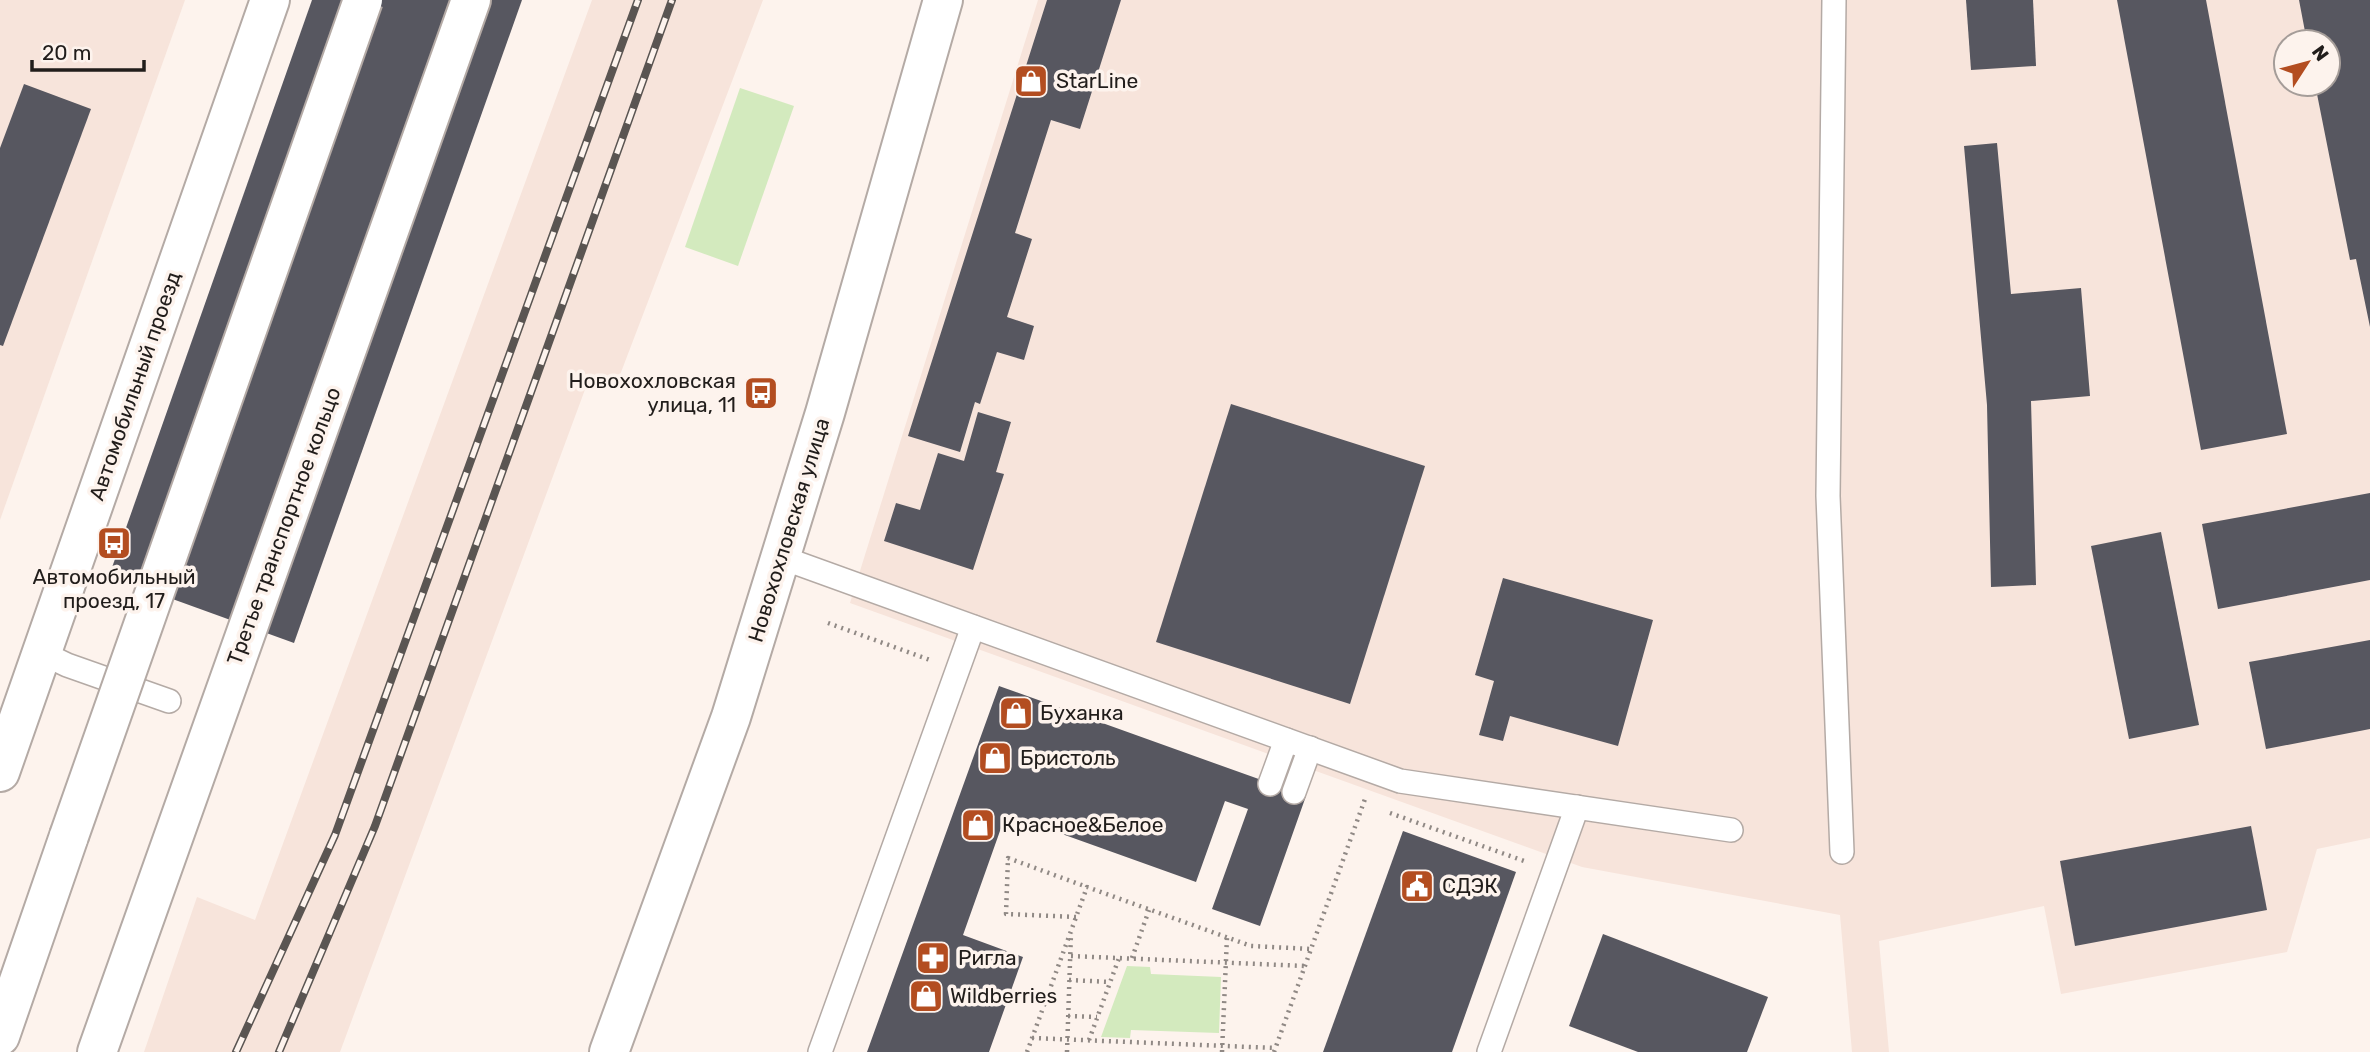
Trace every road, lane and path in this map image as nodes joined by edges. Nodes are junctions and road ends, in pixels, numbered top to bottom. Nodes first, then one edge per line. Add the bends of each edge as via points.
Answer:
1 (270, 0) edge
2 (363, 0) edge
3 (471, 0) edge
4 (943, 0) edge
5 (1834, 0) edge
6 (780, 557) junction
7 (828, 623) dead end
8 (973, 627) junction
9 (42, 653) junction
10 (957, 670) junction
11 (169, 701) dead end
12 (1286, 740) junction
13 (1310, 748) junction
14 (0, 772) edge
15 (1374, 772) junction
16 (1270, 784) dead end
17 (1294, 792) dead end
18 (1577, 807) junction
19 (1731, 830) dead end
20 (1842, 852) dead end
21 (1087, 887) junction
22 (1149, 910) junction
23 (1076, 918) junction
24 (1071, 929) junction
25 (1227, 937) junction
26 (1311, 949) junction
27 (1071, 956) junction
28 (1119, 958) junction
29 (1132, 958) junction
30 (1226, 963) junction
31 (1305, 966) junction
32 (1069, 980) junction
33 (1110, 982) junction
34 (1068, 1016) junction
35 (1097, 1017) junction
36 (0, 1036) edge
37 (1032, 1038) junction
38 (1068, 1039) junction
39 (1089, 1040) junction
40 (1222, 1049) edge
41 (1275, 1050) edge
42 (97, 1052) edge
43 (609, 1052) edge
44 (820, 1052) edge
45 (1027, 1052) edge
46 (1067, 1052) edge
47 (1489, 1052) edge

1 - 9 main road, Автомобильный проезд
2 - 36 main road, bridge
3 - 42 main road, Третье транспортное кольцо
4 - 6 main road, Новохохловская улица
5 - 20 lane via 1828,496
6 - 8 lane
6 - 43 main road, Новохохловская улица via 731,717
7 - 10 path
8 - 10 lane
8 - 12 lane
9 - 11 lane
9 - 14 main road, Автомобильный проезд
10 - 44 lane
12 - 13 lane
12 - 16 lane
13 - 15 lane
13 - 17 lane
15 - 18 lane via 1400,781
15 - 26 path
18 - 19 lane
18 - 47 lane
21 - 22 path
21 - 23 path
21 - 23 path via 1008,858 1006,914
22 - 25 path
22 - 29 path
23 - 24 path
24 - 27 path
24 - 37 path
25 - 26 path via 1251,946
25 - 30 path
26 - 31 path
27 - 28 path
27 - 32 path
28 - 29 path
28 - 33 path
29 - 30 path
30 - 31 path
30 - 40 path
31 - 41 path
32 - 33 path
32 - 34 path
33 - 35 path
34 - 35 path
34 - 38 path
35 - 39 path
37 - 38 path
37 - 45 path
38 - 39 path
38 - 46 path
39 - 40 path
40 - 41 path

